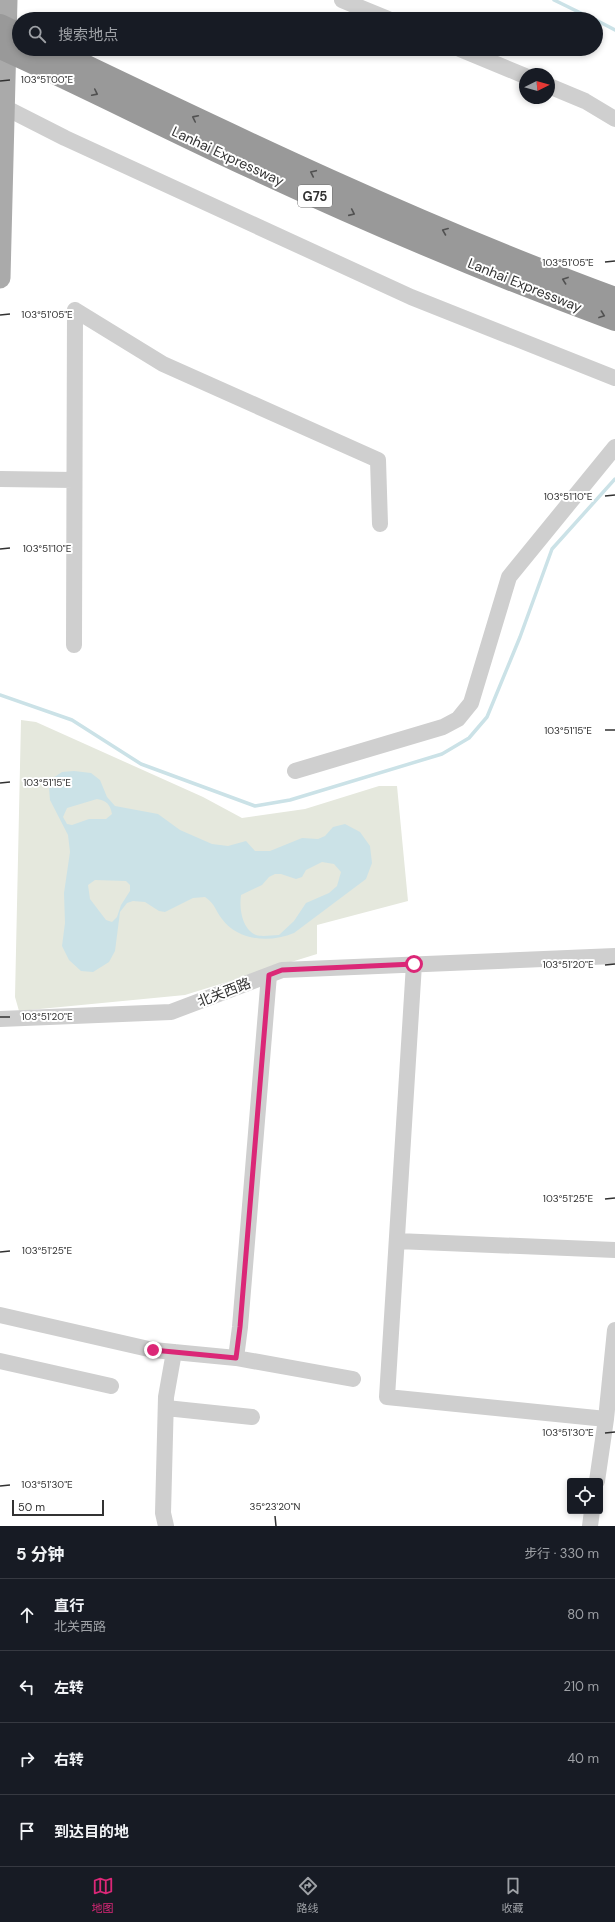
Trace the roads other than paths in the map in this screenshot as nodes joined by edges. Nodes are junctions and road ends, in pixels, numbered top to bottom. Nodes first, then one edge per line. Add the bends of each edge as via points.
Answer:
1 (7, 0) edge
2 (342, 0) edge
3 (371, 12) edge
4 (0, 25) edge
5 (12, 31) edge
6 (0, 48) edge
7 (12, 53) edge
8 (18, 56) edge
9 (66, 56) edge
10 (477, 56) edge
11 (519, 74) edge
12 (555, 88) edge
13 (2, 106) edge
14 (615, 118) edge
15 (0, 278) edge
16 (615, 298) edge
17 (615, 320) edge
18 (615, 378) edge
19 (615, 447) edge
20 (0, 479) edge
21 (74, 480) junction
22 (380, 524) dead end
23 (74, 645) dead end
24 (295, 771) dead end
25 (615, 956) edge
26 (414, 964) junction
27 (269, 975) junction
28 (0, 1020) edge
29 (397, 1241) junction
30 (615, 1250) edge
31 (0, 1315) edge
32 (615, 1330) edge
33 (174, 1352) junction
34 (236, 1358) junction
35 (0, 1361) edge
36 (353, 1379) dead end
37 (110, 1386) dead end
38 (166, 1408) junction
39 (252, 1417) dead end
40 (606, 1419) junction
41 (597, 1478) edge
42 (592, 1514) edge
43 (166, 1526) edge
44 (590, 1526) edge

1 - 13 main road
2 - 3 street
4 - 5 highway
6 -> 7 highway, Lanhai Expressway / G75
8 -> 17 highway, Lanhai Expressway / G75 via 386,229
16 -> 9 highway, Lanhai Expressway / G75 via 394,210 225,133
10 - 11 street
12 - 14 street via 585,101
13 - 15 main road
13 - 18 street via 65,138 411,297
19 - 24 street via 509,577 471,703 458,719 443,727
20 - 21 street
21 - 22 street via 75,310 163,364 378,460
21 - 23 street
25 - 26 street, 北关西路
26 - 27 street, 北关西路 via 282,970
26 - 29 street
27 - 28 street, 北关西路 via 171,1012
27 - 34 street
29 - 30 street
29 - 40 street via 387,1397
31 - 33 street via 153,1350
32 - 40 street
33 - 34 street
33 - 38 street
34 - 36 street
35 - 37 street
38 - 39 street
38 - 43 street via 163,1513
40 - 41 street
42 - 44 street

